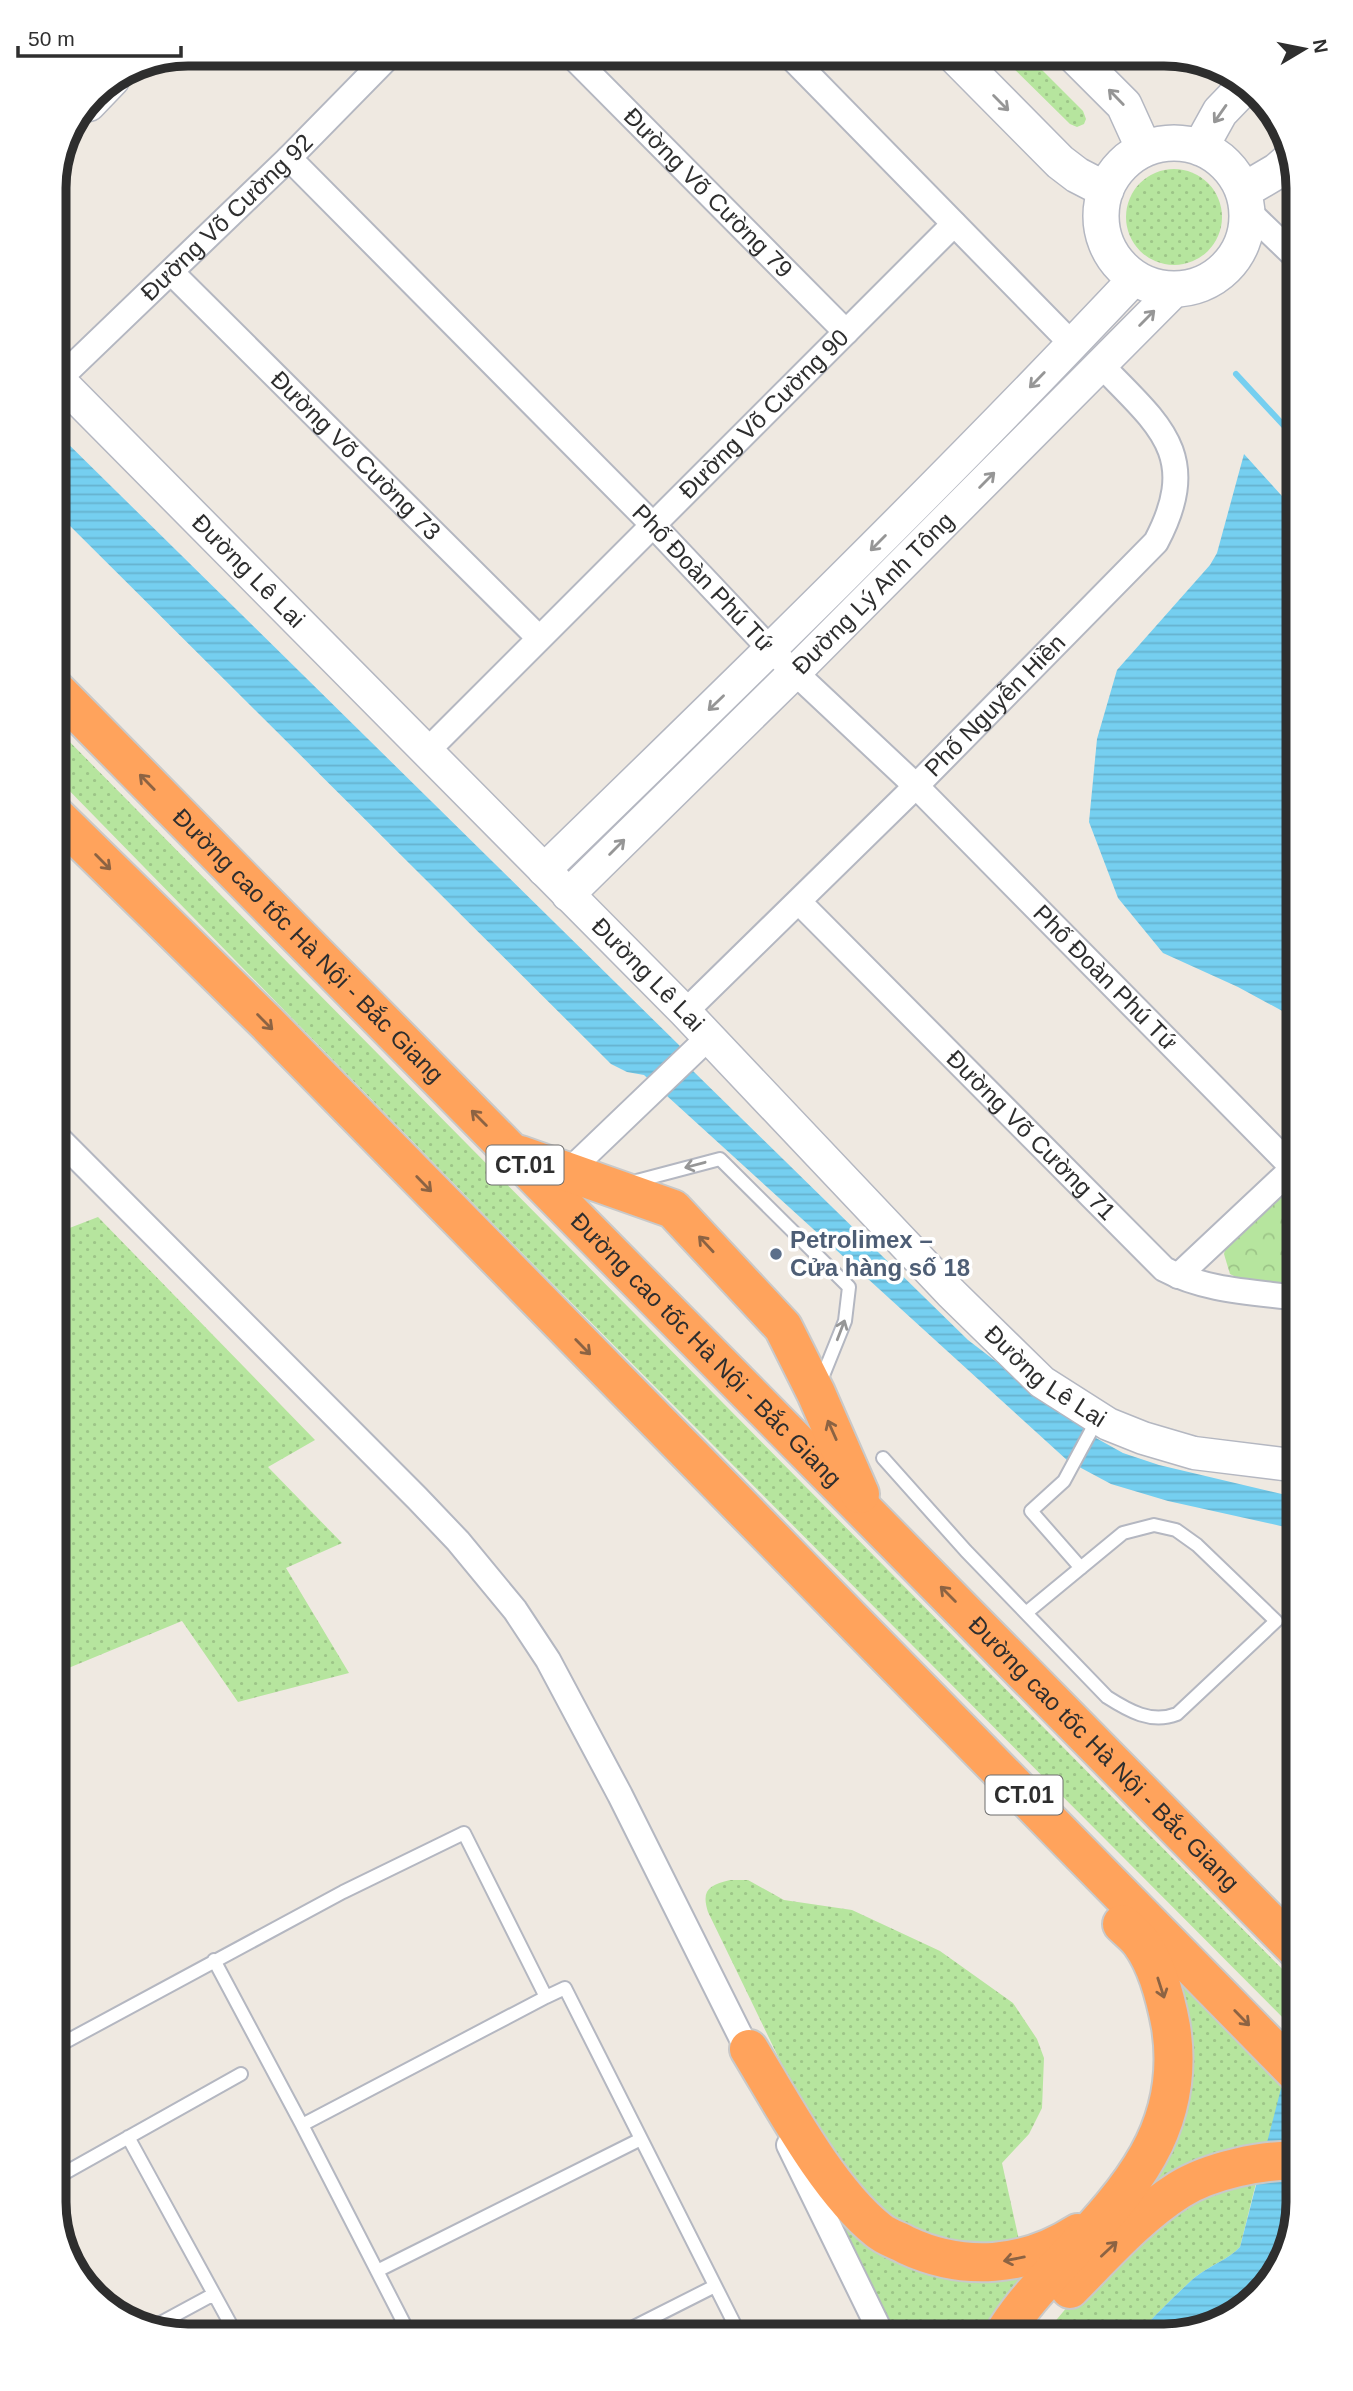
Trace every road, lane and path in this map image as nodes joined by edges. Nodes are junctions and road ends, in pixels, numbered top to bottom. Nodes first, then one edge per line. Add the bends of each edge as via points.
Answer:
1 (379, 66) edge
2 (581, 66) edge
3 (800, 67) edge
4 (966, 67) edge
5 (1086, 67) edge
6 (1239, 92) edge
7 (1200, 148) junction
8 (1144, 149) junction
9 (289, 158) junction
10 (1284, 165) edge
11 (1106, 190) junction
12 (1245, 200) junction
13 (954, 224) junction
14 (1286, 246) edge
15 (172, 273) junction
16 (1135, 278) junction
17 (1176, 289) junction
18 (846, 332) junction
19 (1072, 344) junction
20 (1102, 366) junction
21 (67, 368) edge
22 (67, 387) edge
23 (939, 483) junction
24 (961, 506) junction
25 (653, 525) junction
26 (540, 638) junction
27 (771, 650) junction
28 (795, 672) junction
29 (67, 701) edge
30 (426, 751) junction
31 (916, 786) junction
32 (67, 826) edge
33 (544, 870) junction
34 (568, 895) junction
35 (799, 902) junction
36 (685, 1012) junction
37 (708, 1038) junction
38 (67, 1147) edge
39 (512, 1152) junction
40 (1286, 1161) edge
41 (568, 1172) junction
42 (1286, 1180) edge
43 (612, 1188) junction
44 (1178, 1276) junction
45 (1286, 1296) edge
46 (816, 1393) junction
47 (1096, 1420) junction
48 (883, 1458) dead end
49 (1286, 1464) edge
50 (748, 1515) junction
51 (869, 1515) junction
52 (1081, 1567) junction
53 (1026, 1614) junction
54 (996, 1643) junction
55 (1286, 1911) edge
56 (1286, 1939) edge
57 (214, 1960) junction
58 (547, 1997) junction
59 (66, 2041) edge
60 (748, 2049) junction
61 (1286, 2063) edge
62 (241, 2074) dead end
63 (302, 2125) junction
64 (128, 2137) junction
65 (641, 2138) junction
66 (1286, 2162) edge
67 (66, 2172) edge
68 (1098, 2221) junction
69 (377, 2271) junction
70 (715, 2286) junction
71 (214, 2294) junction
72 (163, 2322) edge
73 (230, 2324) edge
74 (404, 2324) edge
75 (640, 2324) edge
76 (734, 2324) edge
77 (877, 2324) edge
78 (1011, 2324) edge
79 (1041, 2324) edge

1 - 9 street, Đường Võ Cường 92
2 - 18 street, Đường Võ Cường 79
3 - 13 street
4 -> 11 main road via 1060,163
8 -> 5 main road via 1124,105
6 -> 7 main road via 1220,112
7 - 8 main road via 1168,143
7 - 12 main road via 1227,166
8 - 11 main road via 1118,169
9 - 15 street, Đường Võ Cường 92
9 - 25 street, Phố Đoàn Phú Tứ
10 - 12 main road
11 - 16 main road via 1101,214 1105,238 1116,260
12 - 14 street
12 - 17 main road via 1247,223 1242,243 1228,265 1201,284
13 - 18 street, Đường Võ Cường 90
13 - 19 street
15 - 21 street, Đường Võ Cường 92
15 - 26 street, Đường Võ Cường 73
16 - 17 main road via 1156,288
16 - 19 street, Đường Lý Anh Tông
20 -> 17 street, Đường Lý Anh Tông
18 - 25 street, Đường Võ Cường 90
19 -> 23 street, Đường Lý Anh Tông
24 -> 20 street, Đường Lý Anh Tông
20 - 31 street, Phố Nguyễn Hiền via 1157,423 1172,452 1177,478 1160,535
22 - 30 street, Đường Lê Lai
23 - 24 street
23 -> 27 street, Đường Lý Anh Tông
24 - 28 street, Đường Lý Anh Tông
25 - 26 street, Đường Võ Cường 90
25 - 27 street, Phố Đoàn Phú Tứ
26 - 30 street, Đường Võ Cường 90
27 - 28 street, Phố Đoàn Phú Tứ
27 -> 33 street, Đường Lý Anh Tông
28 - 31 street, Phố Đoàn Phú Tứ
34 -> 28 street, Đường Lý Anh Tông
39 -> 29 highway, Đường cao tốc Hà Nội - Bắc Giang / CT.01
30 - 33 street, Đường Lê Lai
31 - 35 street, Phố Nguyễn Hiền
31 - 40 street, Phố Đoàn Phú Tứ
32 -> 50 highway, CT.01 via 267,1023
33 - 34 street, Đường Lê Lai
34 - 36 street, Đường Lê Lai
35 - 36 street, Phố Nguyễn Hiền
35 - 44 street, Đường Võ Cường 71 via 1152,1258
36 - 37 street, Đường Lê Lai
37 - 41 street
37 - 47 street, Đường Lê Lai via 951,1293 1042,1382
38 - 60 street via 458,1541 515,1610 548,1660 620,1795
39 - 41 highway
39 - 51 highway, Đường cao tốc Hà Nội - Bắc Giang / CT.01
41 - 43 highway
42 - 44 street
46 -> 43 highway via 783,1327 673,1209
46 -> 43 lane via 845,1321 849,1287 720,1159
44 - 45 street, Đường Võ Cường 71 via 1226,1289
51 -> 46 highway
47 - 49 street, Đường Lê Lai via 1194,1453
47 - 52 lane via 1064,1481 1031,1511
48 - 53 lane
50 -> 61 highway, CT.01
50 -> 68 highway via 805,1601 1141,1943 1153,1966 1172,2040 1168,2109 1143,2165
54 -> 51 highway, Đường cao tốc Hà Nội - Bắc Giang / CT.01
52 - 53 lane
52 - 53 lane via 1123,1533 1154,1525 1176,1530 1276,1621 1177,1714 1163,1719 1128,1711 1107,1697
54 - 55 highway via 1088,1710
54 - 56 highway, Đường cao tốc Hà Nội - Bắc Giang / CT.01
57 - 58 lane via 464,1833
57 - 59 lane
57 - 63 lane
58 - 63 lane
58 - 65 lane via 565,1988
68 -> 60 highway via 1042,2253 989,2264 921,2252 880,2232 851,2204 815,2155
60 - 77 street
62 - 64 lane
63 - 69 lane
64 - 67 lane
64 - 71 lane
65 - 69 lane
65 - 70 lane
79 -> 66 highway via 1106,2252 1179,2190 1227,2171
68 - 78 highway
69 - 74 lane
70 - 75 lane
70 - 76 lane
71 - 72 lane
71 - 73 lane

